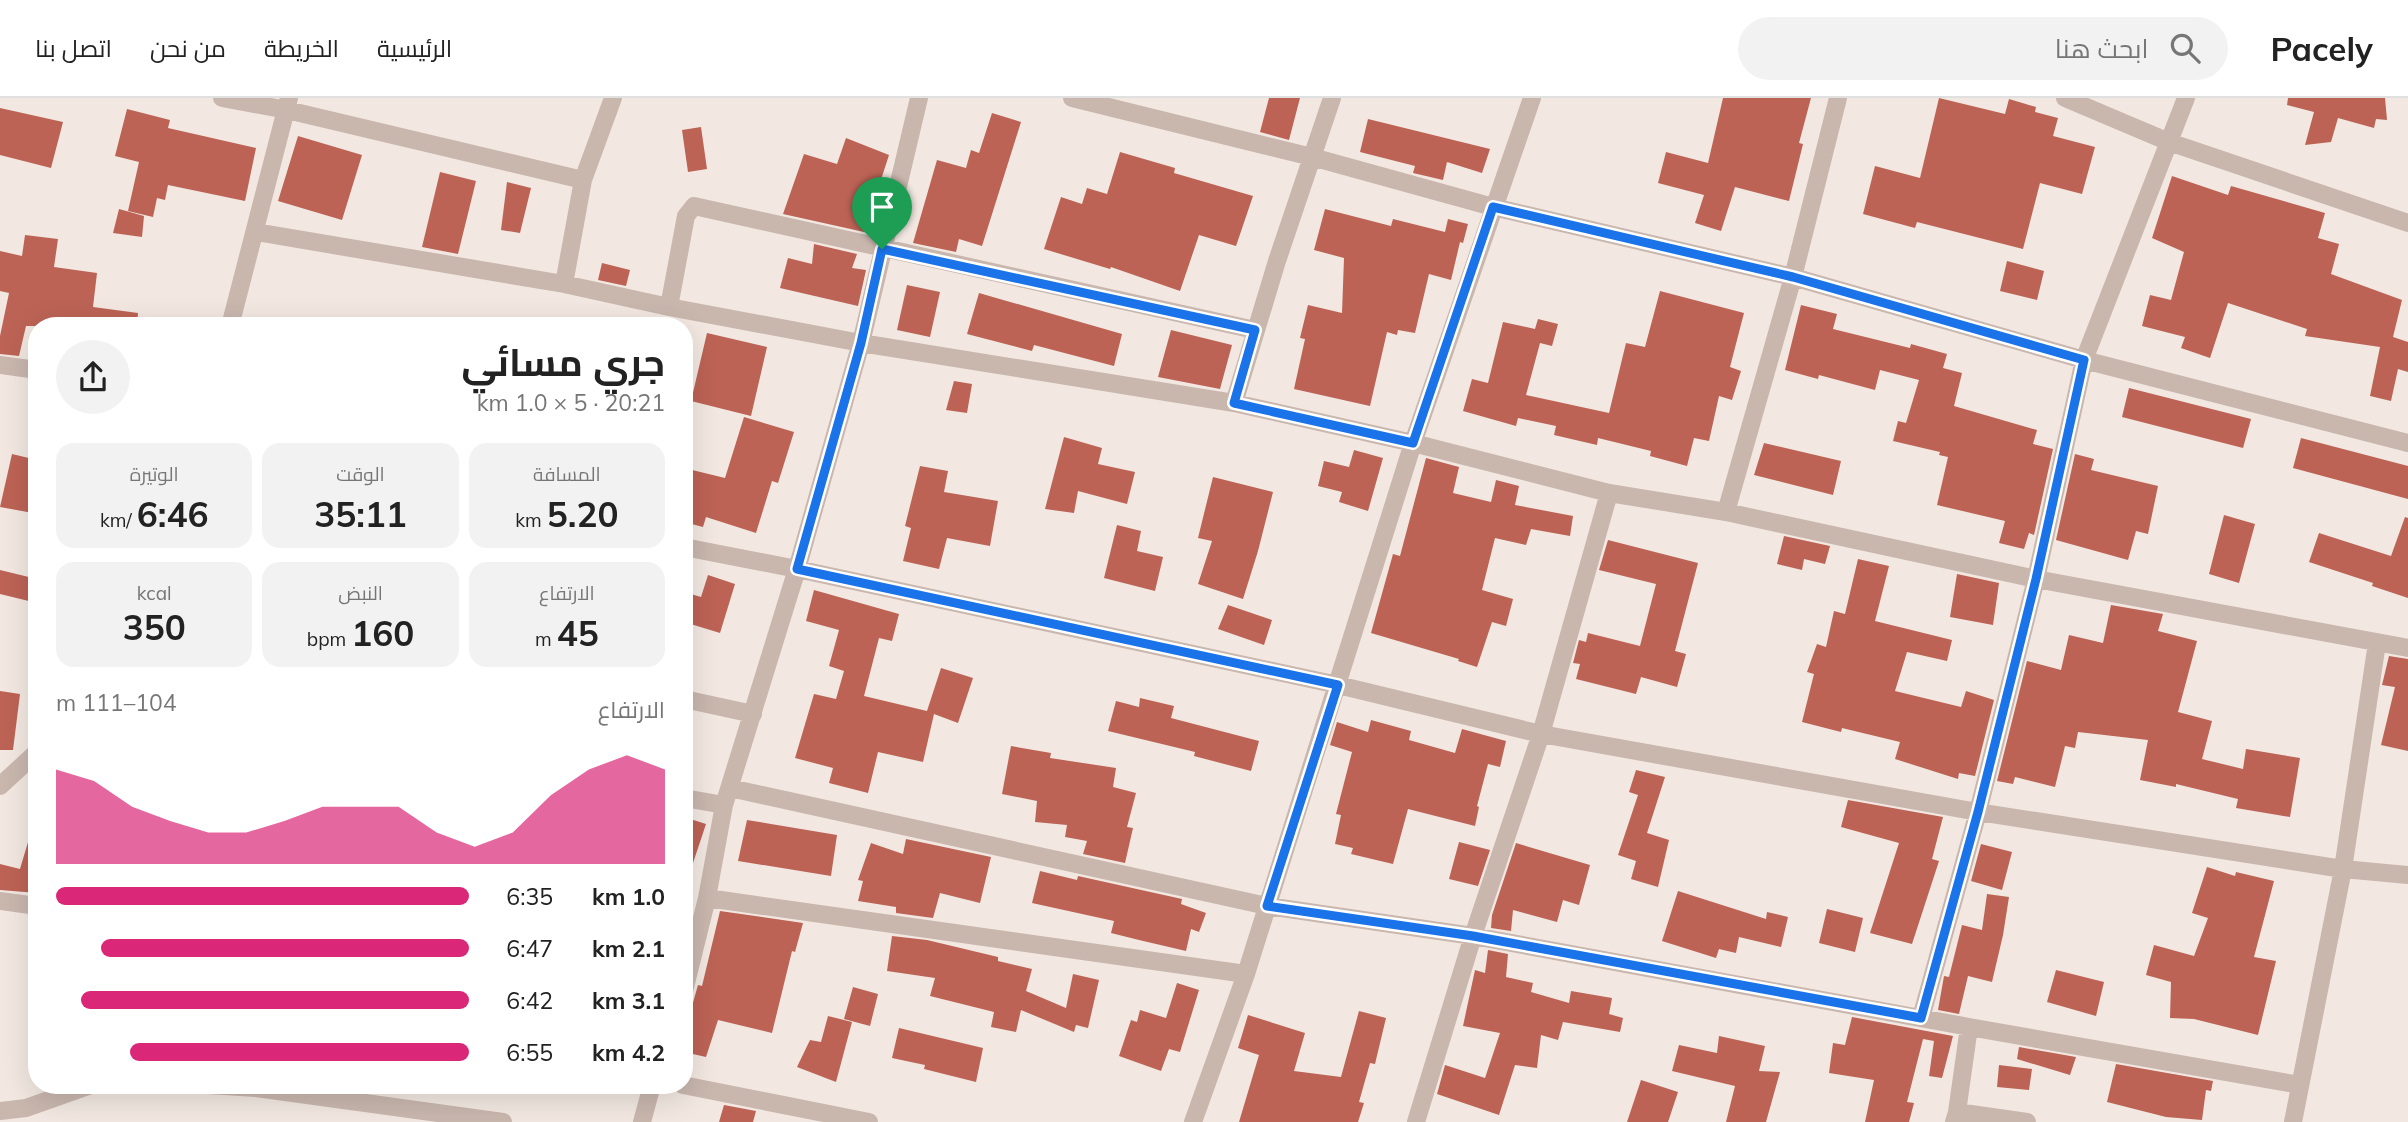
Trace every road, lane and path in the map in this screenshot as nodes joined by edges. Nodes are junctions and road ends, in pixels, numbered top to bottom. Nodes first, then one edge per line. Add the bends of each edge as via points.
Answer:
1 (222, 98) edge
2 (613, 98) edge
3 (919, 98) edge
4 (1072, 98) edge
5 (1332, 98) edge
6 (1532, 98) edge
7 (1838, 98) edge
8 (2065, 98) edge
9 (2186, 98) edge
10 (288, 104) edge
11 (2169, 142) junction
12 (1312, 157) junction
13 (583, 180) junction
14 (2408, 203) edge
15 (1493, 207) junction
16 (2406, 222) edge
17 (256, 232) junction
18 (882, 249) junction
19 (1793, 277) junction
20 (564, 284) junction
21 (669, 307) junction
22 (232, 317) edge
23 (1255, 330) junction
24 (861, 343) junction
25 (2084, 360) junction
26 (0, 365) edge
27 (28, 369) edge
28 (1234, 403) junction
29 (1413, 443) junction
30 (2408, 443) edge
31 (1609, 493) junction
32 (1726, 513) junction
33 (693, 549) edge
34 (797, 569) junction
35 (2036, 579) junction
36 (2377, 643) junction
37 (2408, 648) edge
38 (1338, 685) junction
39 (693, 701) edge
40 (753, 713) junction
41 (1541, 734) junction
42 (28, 760) edge
43 (0, 786) edge
44 (727, 797) junction
45 (693, 798) edge
46 (1978, 812) junction
47 (2343, 869) junction
48 (2408, 875) edge
49 (707, 898) junction
50 (0, 901) edge
51 (28, 905) edge
52 (1267, 906) junction
53 (1473, 936) junction
54 (693, 955) edge
55 (1246, 974) junction
56 (1921, 1018) junction
57 (1969, 1027) junction
58 (2300, 1084) junction
59 (693, 1087) edge
60 (66, 1094) edge
61 (300, 1094) edge
62 (650, 1094) edge
63 (0, 1111) edge
64 (1955, 1117) edge
65 (503, 1122) edge
66 (642, 1122) edge
67 (869, 1122) edge
68 (1193, 1122) edge
69 (1416, 1122) edge
70 (2027, 1122) edge
71 (2293, 1122) edge

1 - 10 street
2 - 13 street
3 - 18 street
4 - 12 street
5 - 12 street
6 - 15 street
7 - 19 street
8 - 11 street
9 - 11 street
10 - 13 street
10 - 17 street
11 - 16 street
11 - 25 street
12 - 15 street
12 - 23 street
13 - 20 street
14 - 16 street
15 - 19 street
15 - 29 street
17 - 20 street
17 - 22 street
18 - 21 street via 694,206 686,216
18 - 23 street
18 - 24 street
19 - 25 street
19 - 32 street
20 - 21 street
21 - 24 street
23 - 28 street
24 - 28 street
24 - 34 street
25 - 30 street
25 - 35 street
26 - 27 street
28 - 29 street
29 - 31 street
29 - 38 street
31 - 32 street
31 - 41 street
32 - 35 street
33 - 34 street
34 - 38 street
34 - 40 street
35 - 36 street
35 - 46 street
36 - 37 street
36 - 47 street
38 - 41 street
38 - 52 street
39 - 40 street
40 - 44 street
41 - 46 street
41 - 53 street
42 - 43 street
44 - 45 street
44 - 49 street
44 - 52 street
46 - 47 street
46 - 56 street
47 - 48 street
47 - 58 street
49 - 54 street
49 - 55 street
50 - 51 street
52 - 53 street
52 - 55 street
53 - 56 street
53 - 69 street
55 - 68 street
56 - 57 street
57 - 58 street
57 - 64 street
58 - 71 street
59 - 67 street
60 - 63 street via 26,1108
61 - 65 street
62 - 66 street
64 - 70 street

